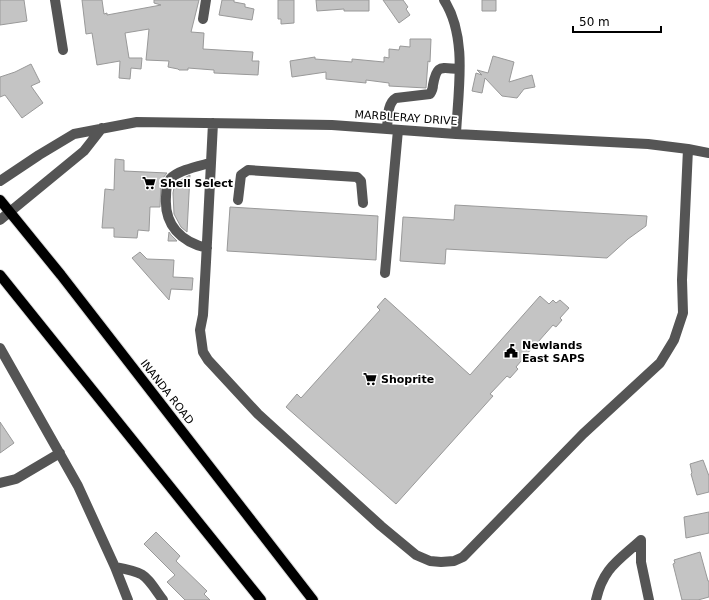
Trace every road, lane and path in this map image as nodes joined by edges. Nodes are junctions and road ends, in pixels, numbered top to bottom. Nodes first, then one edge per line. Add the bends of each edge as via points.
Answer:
1 (55, 0) edge
2 (206, 0) edge
3 (444, 0) edge
4 (203, 19) dead end
5 (64, 50) dead end
6 (459, 69) junction
7 (213, 123) junction
8 (102, 128) junction
9 (387, 129) junction
10 (398, 130) junction
11 (456, 134) junction
12 (688, 149) junction
13 (709, 153) edge
14 (210, 163) junction
15 (0, 181) edge
16 (0, 200) edge
17 (238, 200) dead end
18 (363, 203) dead end
19 (10, 212) junction
20 (0, 220) edge
21 (207, 248) junction
22 (385, 273) dead end
23 (0, 275) edge
24 (0, 348) edge
25 (60, 453) junction
26 (0, 483) edge
27 (115, 567) junction
28 (128, 600) edge
29 (163, 600) edge
30 (261, 600) edge
31 (312, 600) edge
32 (596, 600) edge
33 (649, 600) edge

1 - 5 street
2 - 4 street
3 - 6 street via 453,17 457,33 460,50
6 - 9 street via 437,70 430,94 393,100
6 - 11 street
7 - 8 street, MARBLERAY DRIVE via 137,122
7 - 9 street, MARBLERAY DRIVE via 332,125
7 - 14 street
8 - 15 street, MARBLERAY DRIVE via 74,134
8 - 19 street via 84,151
9 - 10 street, MARBLERAY DRIVE
10 - 11 street, MARBLERAY DRIVE
10 - 22 street
11 - 12 street, MARBLERAY DRIVE via 648,144
12 - 13 street, MARBLERAY DRIVE
12 - 21 street via 682,280 683,313 667,353 649,374 583,434 463,557 454,561 430,561 416,555 258,414 208,360 203,352 200,330
14 - 21 street
14 - 21 street via 192,168 170,180 166,188 165,204 166,215 173,228 195,245
16 - 19 main road, INANDA ROAD
17 - 18 street via 241,175 248,170 358,178 361,181
19 - 20 street
19 - 31 main road, INANDA ROAD via 61,274
23 - 30 main road
24 - 25 street
25 - 26 street via 16,479
25 - 27 street
27 - 28 street
27 - 29 street via 134,570 144,575
32 - 33 street via 602,579 608,570 641,540 641,562

